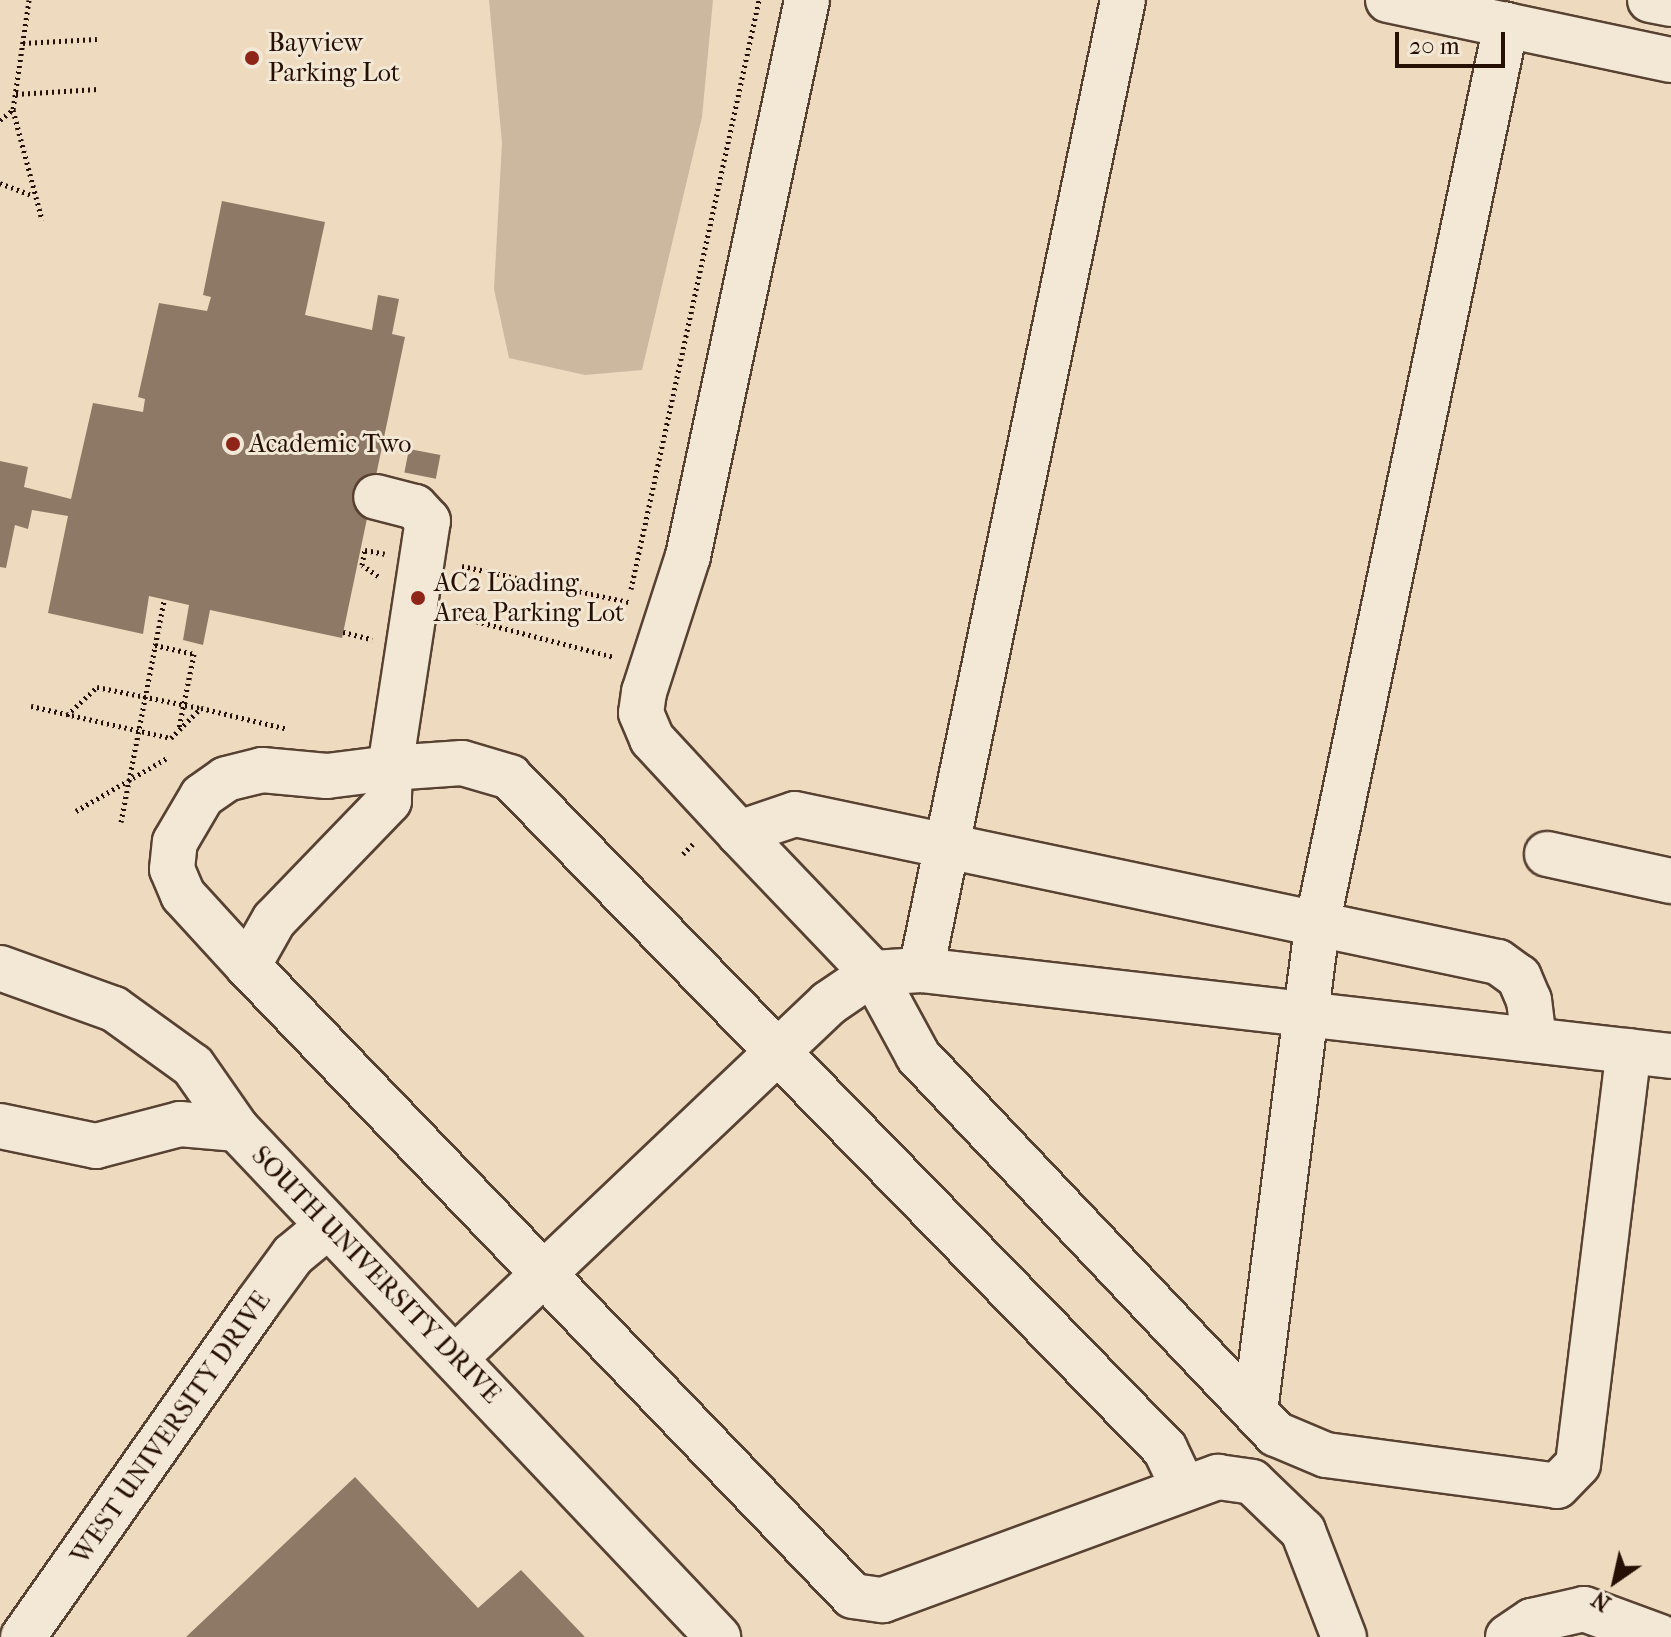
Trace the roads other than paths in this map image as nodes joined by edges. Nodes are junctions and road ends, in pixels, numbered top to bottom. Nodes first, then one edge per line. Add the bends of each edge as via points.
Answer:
1 (807, 0) edge
2 (1123, 0) edge
3 (1388, 0) edge
4 (1650, 0) edge
5 (1671, 4) edge
6 (1506, 25) junction
7 (1671, 60) edge
8 (376, 497) dead end
9 (390, 768) junction
10 (739, 833) junction
11 (945, 846) junction
12 (1547, 854) dead end
13 (1671, 881) edge
14 (1317, 925) junction
15 (248, 966) junction
16 (0, 968) edge
17 (921, 970) junction
18 (873, 973) junction
19 (1310, 1013) junction
20 (1534, 1039) junction
21 (780, 1048) junction
22 (1650, 1054) edge
23 (0, 1126) edge
24 (237, 1129) junction
25 (328, 1226) junction
26 (547, 1274) junction
27 (455, 1358) junction
28 (1266, 1422) junction
29 (1252, 1482) junction
30 (1183, 1487) junction
31 (23, 1637) edge
32 (718, 1637) edge
33 (1344, 1637) edge
34 (1508, 1637) edge
35 (1660, 1637) edge

1 - 10 street via 688,556 641,713 671,763
2 - 11 street
3 - 6 street
4 - 5 street
6 - 7 street
6 - 14 street
8 - 9 street via 415,507 428,521 421,582 391,721
9 - 15 street via 389,801 274,920
9 - 15 street via 327,776 262,770 226,779 185,818 172,869 201,918
9 - 21 street via 462,763 510,777
10 - 11 street via 795,814
10 - 18 street
11 - 14 street
11 - 17 street
12 - 13 street
14 - 19 street
14 - 20 street via 1498,962 1524,988
15 - 26 street
16 - 24 street, SOUTH UNIVERSITY DRIVE via 114,1009 193,1066
17 - 18 street
17 - 19 street
18 - 21 street
18 - 28 street via 918,1056
19 - 20 street
19 - 28 street
20 - 22 street
21 - 26 street
21 - 30 street via 1165,1449
22 - 28 street via 1570,1479 1557,1486 1326,1455
23 - 24 street via 96,1146 180,1124
24 - 25 street, SOUTH UNIVERSITY DRIVE
25 - 27 street, SOUTH UNIVERSITY DRIVE
25 - 31 street, WEST UNIVERSITY DRIVE via 293,1255
26 - 27 street
26 - 30 street via 853,1596 867,1602
27 - 32 street, SOUTH UNIVERSITY DRIVE
28 - 29 street
29 - 30 street via 1218,1477
29 - 33 street via 1303,1531
34 - 35 street via 1532,1621 1584,1609

